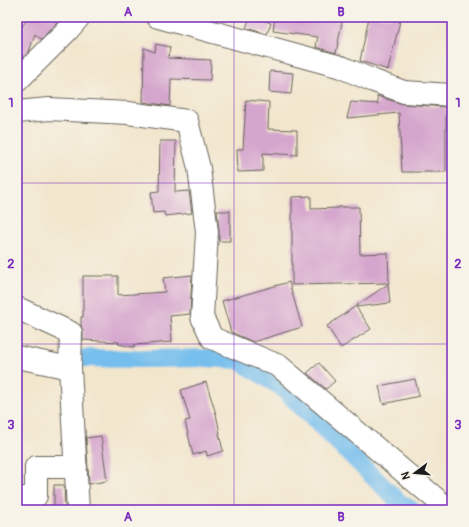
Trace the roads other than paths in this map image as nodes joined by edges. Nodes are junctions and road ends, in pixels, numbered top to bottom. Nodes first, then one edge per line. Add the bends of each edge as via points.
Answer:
1 (79, 17) edge
2 (158, 17) edge
3 (17, 81) edge
4 (452, 95) edge
5 (17, 112) edge
6 (17, 308) edge
7 (17, 357) edge
8 (70, 368) junction
9 (76, 467) junction
10 (17, 500) edge
11 (78, 510) edge
12 (449, 510) edge

1 - 3 street
2 - 4 street via 341,67 404,92
5 - 12 street via 49,108 128,113 187,121 199,168 207,232 202,317 212,338 279,366
6 - 8 street via 71,334
7 - 8 street
8 - 9 street
9 - 10 street via 36,467 36,496
9 - 11 street

